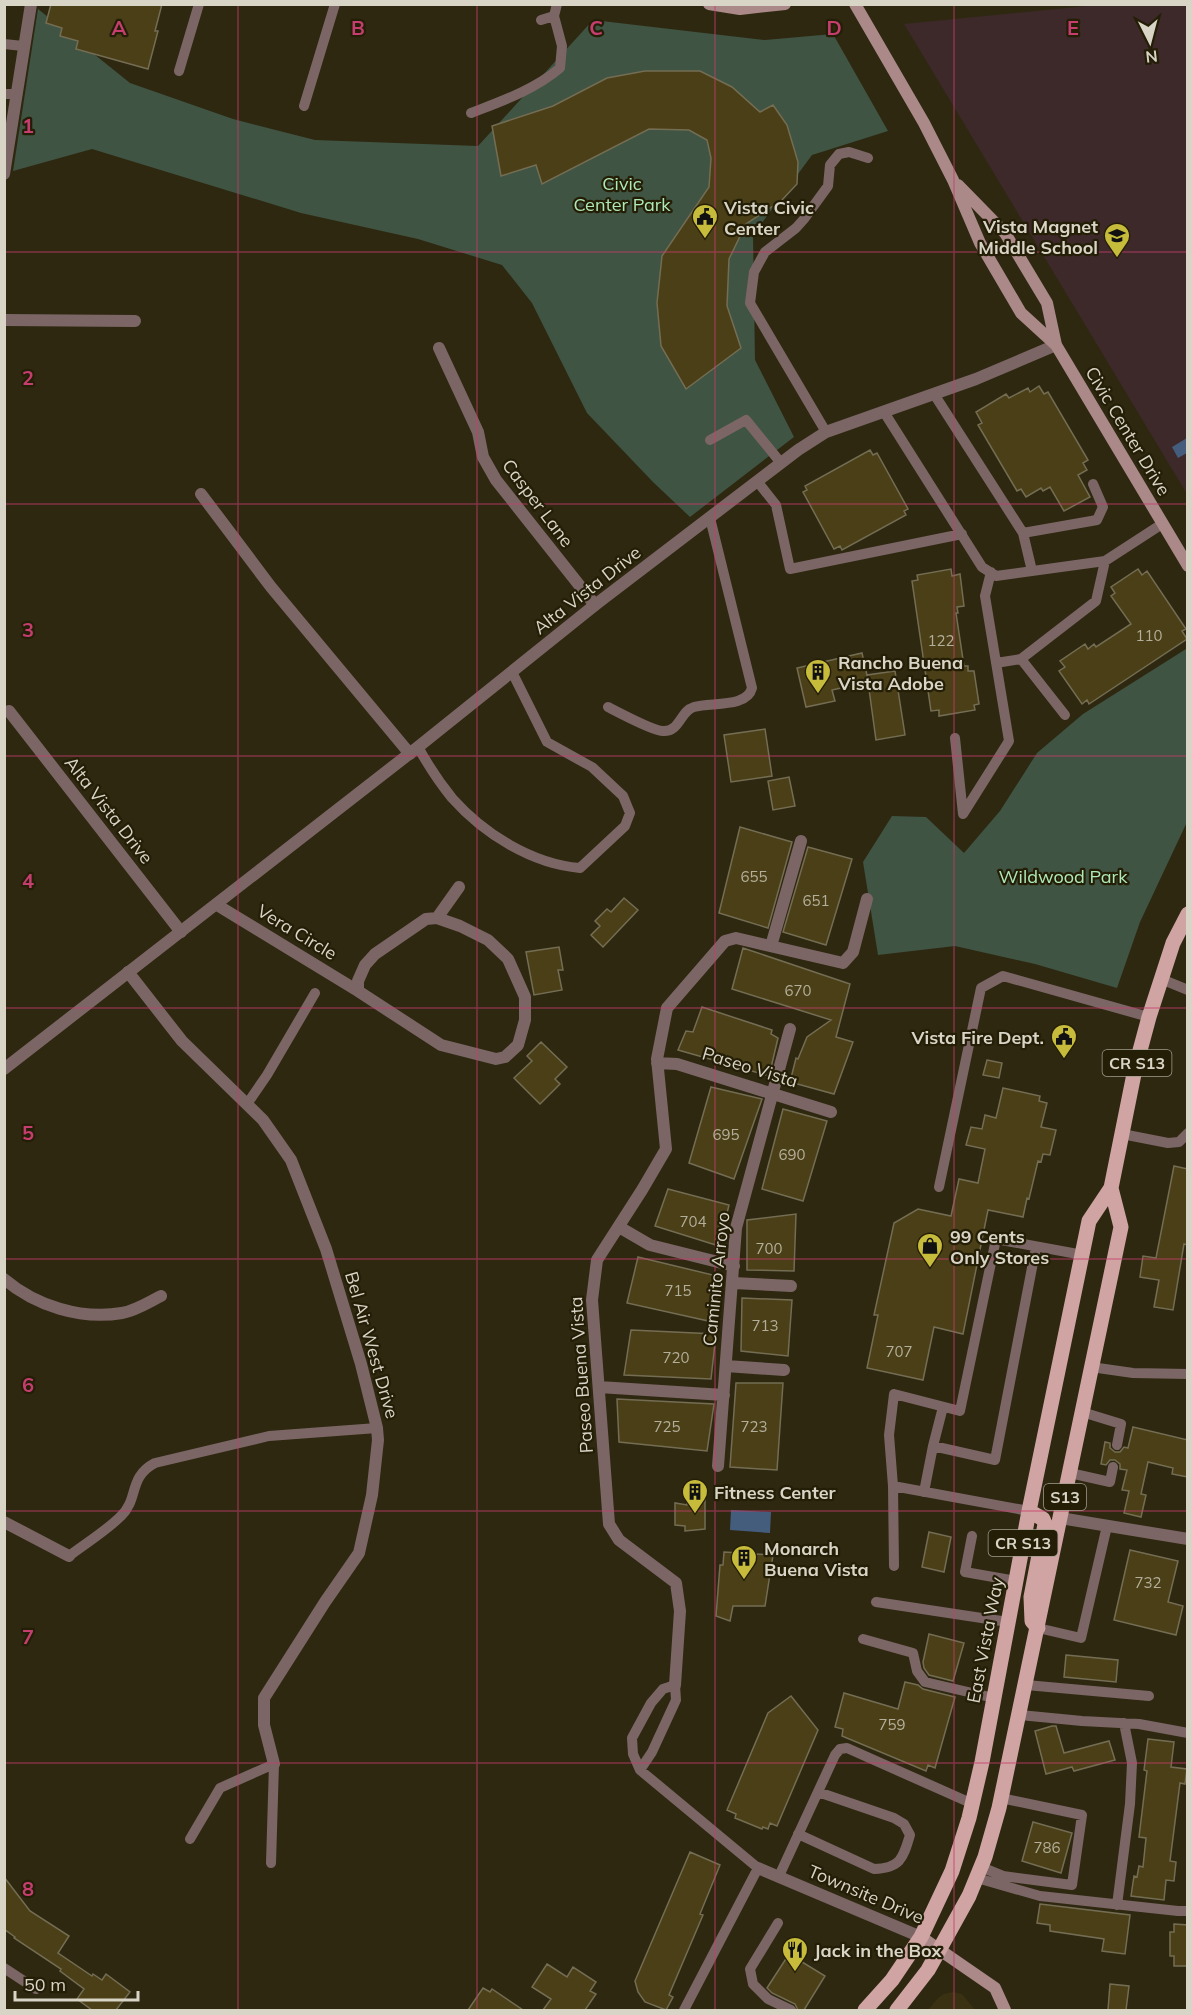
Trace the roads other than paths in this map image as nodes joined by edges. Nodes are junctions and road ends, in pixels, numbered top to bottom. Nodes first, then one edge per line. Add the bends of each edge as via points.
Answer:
1 (31, 4) edge
2 (199, 4) edge
3 (335, 4) edge
4 (557, 4) edge
5 (709, 4) edge
6 (785, 4) edge
7 (855, 4) edge
8 (554, 16) junction
9 (541, 20) dead end
10 (4, 44) edge
11 (23, 46) junction
12 (179, 71) dead end
13 (11, 94) edge
14 (304, 105) dead end
15 (471, 112) dead end
16 (868, 158) dead end
17 (4, 174) edge
18 (953, 180) junction
19 (4, 320) edge
20 (135, 321) dead end
21 (1056, 345) junction
22 (439, 348) dead end
23 (934, 394) junction
24 (884, 412) junction
25 (826, 432) junction
26 (710, 440) dead end
27 (781, 463) junction
28 (757, 481) junction
29 (1092, 484) dead end
30 (201, 494) dead end
31 (710, 518) junction
32 (1162, 524) junction
33 (1023, 533) junction
34 (962, 534) junction
35 (1105, 561) junction
36 (1187, 566) edge
37 (1032, 571) junction
38 (991, 572) junction
39 (595, 605) junction
40 (1022, 659) junction
41 (996, 663) junction
42 (512, 672) junction
43 (608, 707) dead end
44 (9, 711) dead end
45 (1065, 715) dead end
46 (955, 738) dead end
47 (414, 751) junction
48 (801, 841) dead end
49 (459, 887) dead end
50 (867, 899) dead end
51 (217, 905) junction
52 (1188, 914) edge
53 (437, 918) junction
54 (181, 932) junction
55 (771, 946) junction
56 (129, 972) junction
57 (1161, 979) junction
58 (1188, 990) edge
59 (358, 991) junction
60 (315, 993) dead end
61 (1149, 1017) junction
62 (790, 1029) dead end
63 (657, 1063) junction
64 (4, 1068) edge
65 (773, 1093) junction
66 (247, 1104) junction
67 (831, 1112) dead end
68 (1188, 1133) edge
69 (1122, 1134) junction
70 (939, 1187) dead end
71 (1111, 1188) junction
72 (619, 1227) junction
73 (1036, 1247) junction
74 (1083, 1255) junction
75 (734, 1266) junction
76 (4, 1279) edge
77 (733, 1282) junction
78 (791, 1286) dead end
79 (161, 1296) dead end
80 (726, 1366) junction
81 (1091, 1367) junction
82 (784, 1370) dead end
83 (1188, 1374) edge
84 (599, 1387) junction
85 (724, 1395) junction
86 (943, 1407) junction
87 (1082, 1412) junction
88 (376, 1428) junction
89 (1117, 1445) dead end
90 (933, 1446) junction
91 (718, 1466) dead end
92 (1113, 1467) dead end
93 (1070, 1473) junction
94 (893, 1486) junction
95 (924, 1492) junction
96 (1029, 1511) junction
97 (1060, 1518) junction
98 (4, 1522) edge
99 (1107, 1526) junction
100 (972, 1536) dead end
101 (1188, 1539) edge
102 (69, 1556) joint
103 (894, 1566) dead end
104 (1016, 1581) junction
105 (876, 1602) dead end
106 (1008, 1622) junction
107 (1038, 1628) junction
108 (863, 1639) dead end
109 (675, 1684) junction
110 (1026, 1685) junction
111 (1149, 1696) dead end
112 (994, 1698) junction
113 (1020, 1715) junction
114 (1124, 1723) junction
115 (1188, 1732) edge
116 (274, 1764) junction
117 (640, 1770) junction
118 (818, 1792) junction
119 (1001, 1798) junction
120 (973, 1804) junction
121 (798, 1834) junction
122 (190, 1839) dead end
123 (271, 1863) dead end
124 (758, 1868) junction
125 (979, 1873) junction
126 (778, 1876) junction
127 (1117, 1905) junction
128 (1188, 1911) edge
129 (778, 1923) dead end
130 (921, 1937) junction
131 (940, 1949) junction
132 (4, 1968) edge
133 (36, 1989) dead end
134 (684, 2010) edge
135 (791, 2010) edge
136 (865, 2010) edge
137 (897, 2010) edge
138 (1005, 2010) edge

1 - 11 street
2 - 12 lane
3 - 14 lane
4 - 8 lane
5 - 6 main road via 740,9
7 - 18 main road, Civic Center Drive
8 - 9 lane
8 - 15 lane via 562,46 560,68 544,81
10 - 11 lane
11 - 13 street
13 - 17 street
16 - 25 lane via 849,152 839,154 830,165 828,186 796,228 765,252 754,272 750,303
18 - 21 main road, Civic Center Drive via 980,243 1021,313
18 - 21 main road, Civic Center Drive via 1005,233 1047,303
19 - 20 street
21 - 23 street, Alta Vista Drive
21 - 32 main road, Civic Center Drive
22 - 39 street, Casper Lane via 496,480
23 - 24 street, Alta Vista Drive
23 - 33 lane
24 - 25 street, Alta Vista Drive
24 - 34 lane
25 - 27 street, Alta Vista Drive
26 - 27 lane via 746,420
27 - 28 street, Alta Vista Drive
28 - 31 street, Alta Vista Drive
28 - 34 lane via 776,505 790,569
29 - 33 lane via 1103,507 1097,520
30 - 47 street via 271,587
31 - 39 street, Alta Vista Drive
31 - 43 lane via 752,688 750,695 744,700 693,707 672,730 662,731
32 - 35 lane
32 - 36 main road, Civic Center Drive
33 - 37 lane
34 - 38 lane via 982,567
35 - 37 lane
35 - 40 lane via 1096,601
37 - 38 lane via 996,576
38 - 41 lane via 985,596
39 - 42 street, Alta Vista Drive
40 - 41 lane
40 - 45 lane
41 - 46 lane via 1009,741 963,814
42 - 47 street, Alta Vista Drive
42 - 47 lane via 547,742 592,767 624,796 630,813 625,826 580,868 525,853 488,831 453,798
44 - 54 street, Alta Vista Drive
47 - 51 street, Alta Vista Drive
48 - 55 street
49 - 53 street
50 - 55 street, Paseo Buena Vista via 854,952 843,963
51 - 54 street, Alta Vista Drive
51 - 59 street, Vera Circle
52 - 57 main road, East Vista Way / CR S13
53 - 59 street via 426,919 375,954 365,965
53 - 59 street, Vera Circle via 488,940 508,959 525,997 525,1020 518,1045 505,1057 496,1059 441,1045
54 - 56 street, Alta Vista Drive
55 - 63 street, Paseo Buena Vista via 736,938 724,941 667,1008
56 - 64 street, Alta Vista Drive
56 - 66 street, Bel Air West Drive via 182,1041
57 - 58 lane
57 - 61 main road, East Vista Way / CR S13
60 - 66 lane
61 - 69 main road, East Vista Way / CR S13
61 - 70 lane via 1003,976 981,988
62 - 65 street, Caminito Arroyo
63 - 65 street, Paseo Vista via 677,1064
63 - 72 street, Paseo Buena Vista via 666,1149
65 - 67 street, Paseo Vista
65 - 75 street, Caminito Arroyo via 736,1228
66 - 88 street, Bel Air West Drive via 263,1119 291,1160 326,1249
68 - 69 lane via 1179,1142 1168,1143
69 - 71 main road, East Vista Way / CR S13
71 - 74 main road, East Vista Way / CR S13 via 1089,1221
71 - 81 main road, East Vista Way / S13 via 1121,1227
72 - 75 street via 650,1245
72 - 84 street, Paseo Buena Vista via 597,1260 592,1300
73 - 74 lane
73 - 86 lane via 996,1239 960,1411
73 - 90 lane via 995,1460
74 - 96 main road, East Vista Way / CR S13
75 - 77 street, Caminito Arroyo
76 - 79 street via 24,1294 63,1311 87,1315 124,1313
77 - 78 street
77 - 80 street, Caminito Arroyo
80 - 82 street
80 - 85 street, Caminito Arroyo
81 - 83 lane
81 - 87 main road, East Vista Way / S13
84 - 85 street
84 - 109 street, Paseo Buena Vista via 609,1524 619,1540 676,1583 680,1611
85 - 91 street, Caminito Arroyo
86 - 90 lane
86 - 94 lane via 894,1394 889,1435
87 - 89 lane via 1121,1424
87 - 93 main road, East Vista Way / S13
88 - 102 lane via 268,1436 155,1463 139,1477 122,1515
88 - 116 street, Bel Air West Drive via 372,1495 359,1553 264,1698 264,1725
90 - 95 lane
92 - 93 lane via 1110,1482
93 - 97 main road, East Vista Way / S13
94 - 95 lane
94 - 103 lane
95 - 96 lane
96 - 104 main road, East Vista Way / CR S13
96 - 107 main road via 1044,1519 1045,1524 1031,1597 1030,1615
97 - 99 street
97 - 107 main road, East Vista Way / S13
98 - 102 street
99 - 101 street
99 - 107 lane via 1081,1638
100 - 104 lane via 964,1572
104 - 106 main road, East Vista Way / CR S13
105 - 106 lane
106 - 112 main road, East Vista Way / CR S13
107 - 110 main road, East Vista Way / S13
108 - 112 lane via 913,1653 917,1671 925,1682
109 - 117 lane via 676,1700
109 - 117 lane via 663,1689 651,1703 632,1738
110 - 111 lane
110 - 113 main road, East Vista Way / S13
112 - 120 main road, East Vista Way / CR S13
113 - 114 lane
113 - 119 main road, East Vista Way / S13
114 - 115 lane
114 - 127 lane via 1132,1763
116 - 122 lane via 220,1788
116 - 123 lane
117 - 124 lane
118 - 120 lane via 835,1755 847,1748
118 - 121 lane
118 - 121 lane via 904,1824 910,1835 904,1852 898,1863 888,1869 874,1869
119 - 125 main road, East Vista Way / S13
119 - 125 lane via 1082,1815 1072,1885
120 - 130 main road, East Vista Way / CR S13 via 952,1871
121 - 126 lane
124 - 126 street, Townsite Drive
124 - 134 lane
125 - 127 lane via 1040,1896
125 - 131 main road, East Vista Way / S13
126 - 130 street, Townsite Drive
127 - 128 lane
129 - 135 lane via 750,1969 753,1984 768,1999
130 - 131 main road, Townsite Drive
130 - 136 main road, East Vista Way / CR S13 via 892,1980
131 - 137 main road, East Vista Way / S13
131 - 138 main road, Townsite Drive via 995,1988
132 - 133 lane

